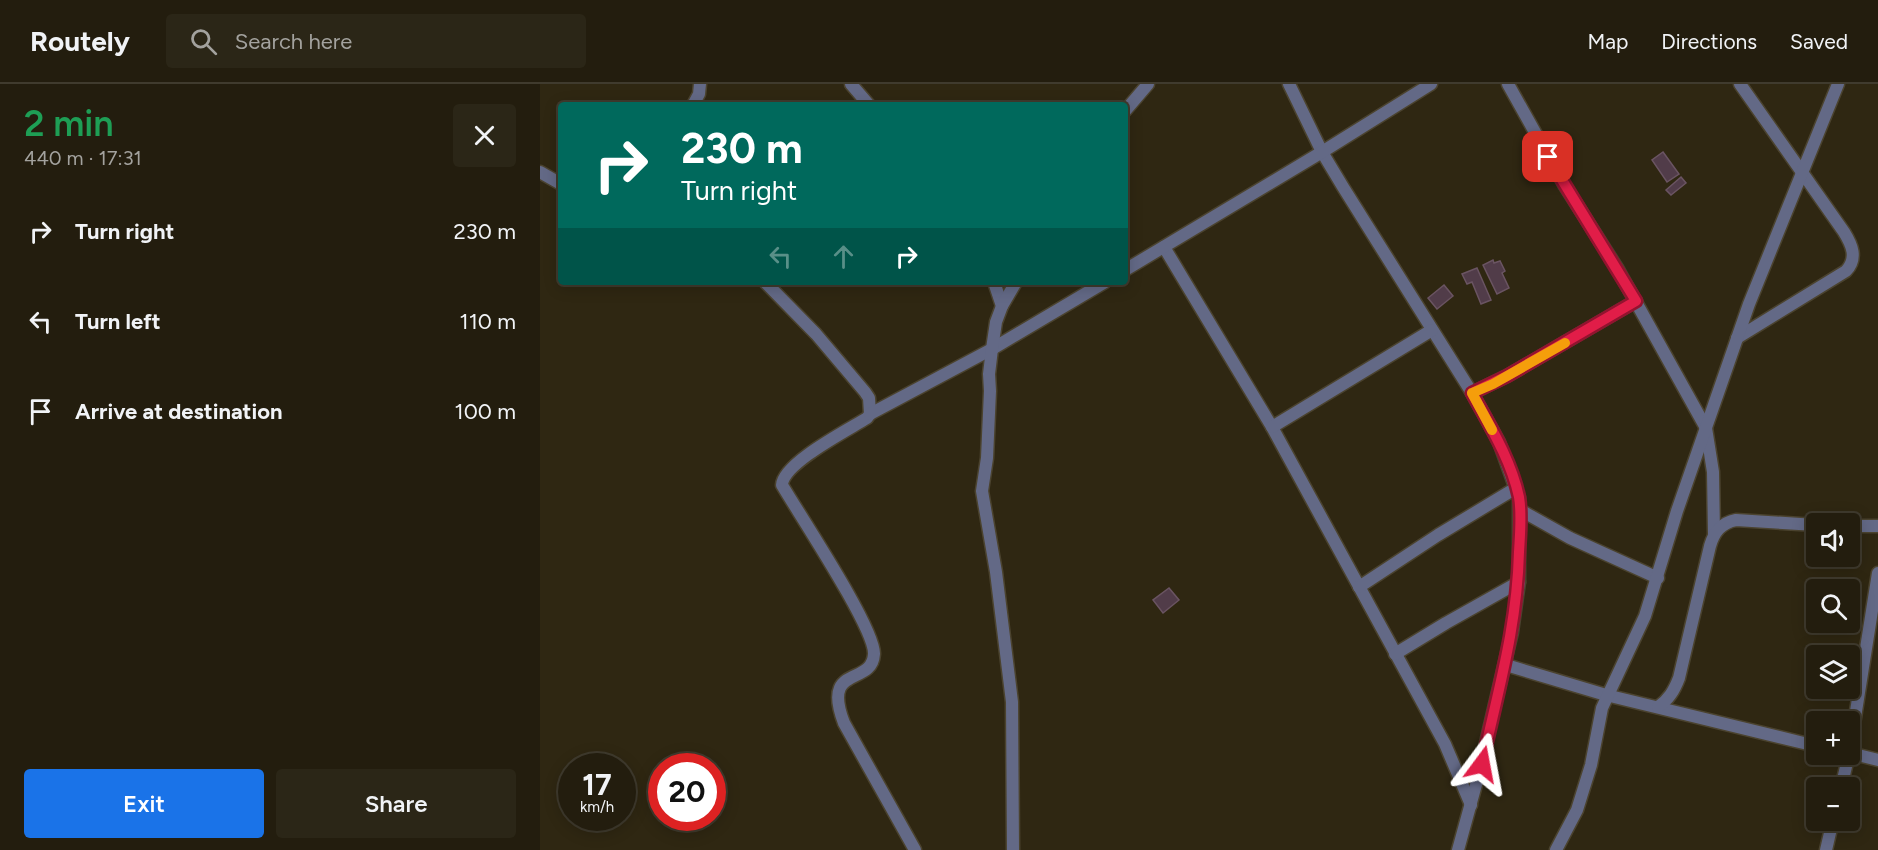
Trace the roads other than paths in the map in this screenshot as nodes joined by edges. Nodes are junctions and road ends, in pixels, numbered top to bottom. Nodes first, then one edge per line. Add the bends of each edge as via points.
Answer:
1 (700, 84) edge
2 (851, 84) edge
3 (1148, 84) edge
4 (1289, 84) edge
5 (1431, 84) edge
6 (1508, 84) edge
7 (1740, 84) edge
8 (1838, 84) edge
9 (695, 102) edge
10 (866, 102) edge
11 (1128, 107) edge
12 (1322, 152) junction
13 (540, 172) edge
14 (1802, 173) junction
15 (558, 182) edge
16 (1164, 247) junction
17 (1128, 268) edge
18 (768, 285) edge
19 (995, 285) edge
20 (1014, 285) edge
21 (1099, 285) edge
22 (1636, 301) junction
23 (1002, 306) junction
24 (1432, 330) junction
25 (1737, 338) junction
26 (992, 349) junction
27 (1472, 393) junction
28 (870, 414) junction
29 (1272, 427) junction
30 (1707, 428) junction
31 (1516, 488) junction
32 (1520, 510) junction
33 (1806, 524) edge
34 (1860, 526) edge
35 (1878, 526) edge
36 (1714, 534) junction
37 (1878, 573) edge
38 (1658, 578) junction
39 (1518, 582) junction
40 (1359, 587) junction
41 (1395, 654) junction
42 (1506, 665) junction
43 (1606, 695) junction
44 (1658, 707) junction
45 (1856, 711) edge
46 (1806, 744) edge
47 (1860, 755) edge
48 (1878, 760) edge
49 (1471, 805) junction
50 (1830, 831) edge
51 (915, 850) edge
52 (1013, 850) edge
53 (1458, 850) edge
54 (1556, 850) edge
55 (1826, 850) edge

1 - 9 street
2 - 10 street
3 - 11 street
4 - 12 street
5 - 12 street
6 - 22 street
7 - 14 street
8 - 14 street
12 - 16 street
12 - 24 street
13 - 15 street
14 - 25 street
14 - 25 street via 1849,240 1853,248 1852,265
16 - 17 street
16 - 29 street
18 - 28 street via 865,393
19 - 23 street
20 - 23 street
21 - 26 street
22 - 27 street
22 - 30 street
23 - 26 street
24 - 27 street
24 - 29 street
25 - 30 street
26 - 28 street
26 - 52 street via 982,491 1012,702
27 - 31 street via 1499,442
28 - 51 street via 789,470 782,485 864,623 874,652 873,661 865,671 838,688 837,706
29 - 40 street
30 - 36 street via 1713,472
30 - 38 street
31 - 32 street
31 - 40 street
32 - 38 street
32 - 39 street
33 - 36 street via 1736,520
34 - 35 street
36 - 44 street via 1679,678 1668,700
37 - 45 street
38 - 43 street via 1645,615
39 - 41 street
39 - 42 street
40 - 41 street
41 - 49 street via 1445,744
42 - 43 street
42 - 49 street
43 - 44 street
43 - 54 street via 1577,810
44 - 46 street
47 - 48 street
49 - 53 street
50 - 55 street

